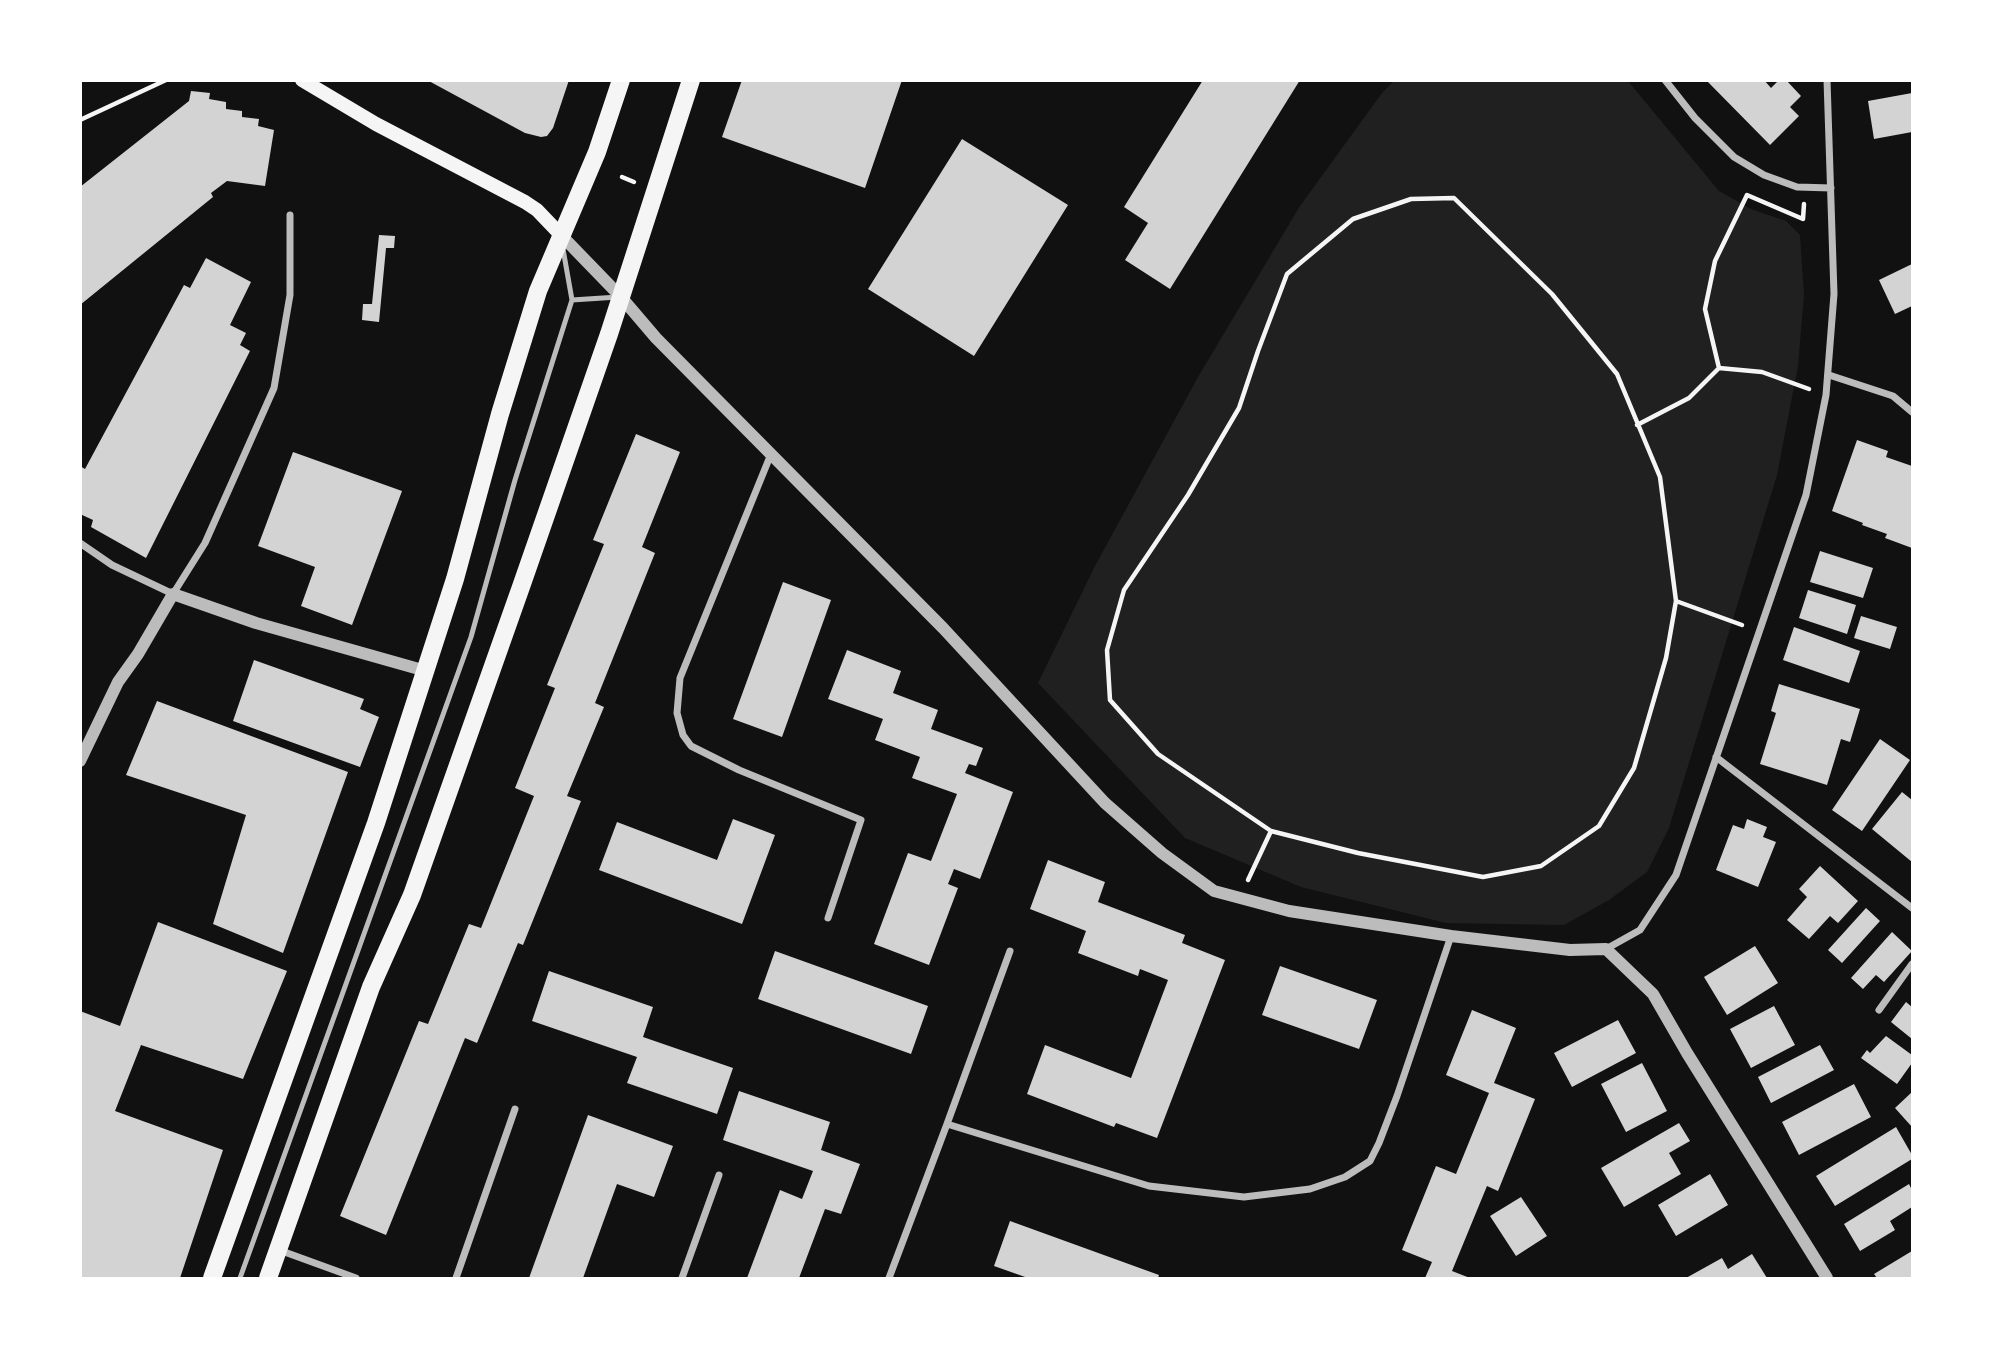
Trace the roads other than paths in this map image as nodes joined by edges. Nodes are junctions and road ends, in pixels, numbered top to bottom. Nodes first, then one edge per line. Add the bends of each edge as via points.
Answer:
1 (302, 80) edge
2 (621, 80) edge
3 (691, 80) edge
4 (1665, 80) edge
5 (1827, 80) edge
6 (1831, 188) junction
7 (290, 215) dead end
8 (560, 234) junction
9 (621, 297) junction
10 (572, 300) junction
11 (1829, 374) junction
12 (1913, 412) edge
13 (771, 453) junction
14 (80, 543) edge
15 (173, 594) junction
16 (426, 671) junction
17 (1716, 757) junction
18 (80, 761) edge
19 (1913, 908) edge
20 (828, 918) dead end
21 (1451, 936) junction
22 (1606, 949) junction
23 (1010, 951) dead end
24 (1913, 964) edge
25 (1879, 1010) dead end
26 (515, 1109) dead end
27 (947, 1124) junction
28 (719, 1175) dead end
29 (278, 1250) junction
30 (212, 1279) edge
31 (240, 1279) edge
32 (268, 1279) edge
33 (356, 1279) edge
34 (456, 1279) edge
35 (682, 1279) edge
36 (889, 1279) edge
37 (1827, 1279) edge

1 - 8 main road via 525,202
2 - 8 main road via 597,152
3 - 9 main road
4 - 6 street via 1734,157 1764,175 1804,187
5 - 6 street
6 - 11 street via 1835,295
7 - 15 street via 290,295 274,388 205,543
8 - 9 street
8 - 10 lane
8 - 16 main road via 524,332
9 - 10 lane
9 - 13 street
9 - 29 main road via 412,895 371,987
10 - 31 lane via 471,637
11 - 12 street via 1893,396
11 - 17 street via 1806,495
13 - 20 street via 680,678 677,713 691,746 861,820
13 - 21 street via 943,628 1105,803 1214,891 1289,911
14 - 15 street via 112,565
15 - 16 street via 256,624
15 - 18 street via 118,682
16 - 30 main road
17 - 19 street
17 - 22 street via 1676,875 1640,930
21 - 22 street via 1570,950
21 - 27 street via 1378,1143 1370,1161 1345,1177 1310,1189 1244,1197 1149,1186
22 - 37 street via 1653,994
23 - 27 street
24 - 25 street
26 - 34 street
27 - 36 street
28 - 35 street
29 - 32 main road
29 - 33 street

